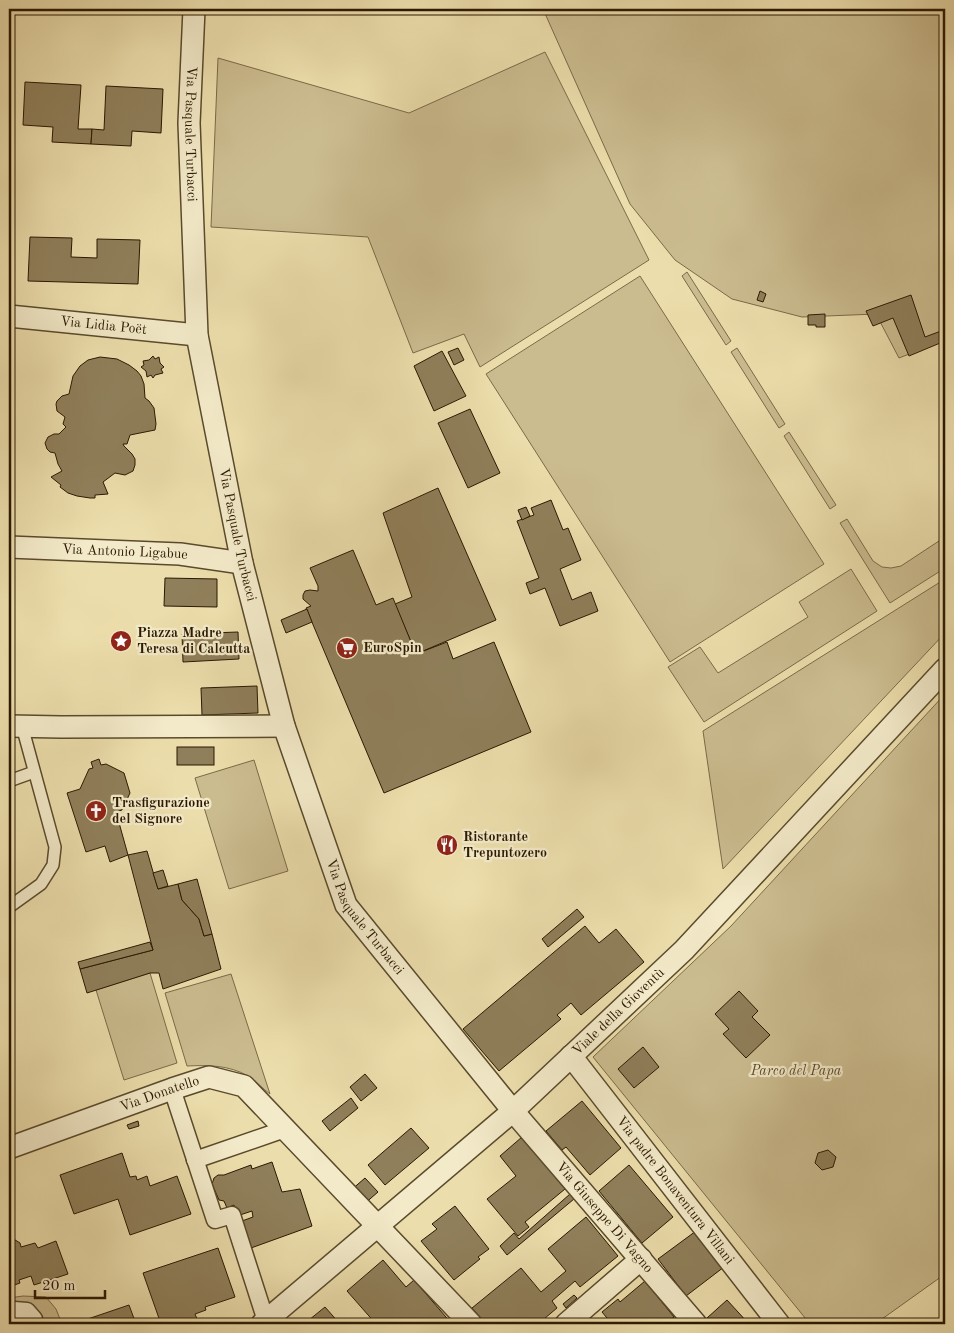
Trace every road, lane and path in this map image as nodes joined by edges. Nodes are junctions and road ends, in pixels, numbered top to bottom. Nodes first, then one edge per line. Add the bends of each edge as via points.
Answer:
1 (194, 9) edge
2 (9, 316) edge
3 (197, 335) junction
4 (9, 547) edge
5 (242, 563) junction
6 (945, 669) edge
7 (15, 726) edge
8 (284, 726) junction
9 (34, 772) junction
10 (9, 781) edge
11 (9, 907) edge
12 (571, 1056) junction
13 (172, 1089) junction
14 (513, 1111) junction
15 (285, 1129) junction
16 (9, 1146) edge
17 (195, 1160) junction
18 (378, 1225) junction
19 (641, 1259) junction
20 (9, 1312) edge
21 (264, 1323) edge
22 (34, 1324) edge
23 (471, 1324) edge
24 (566, 1324) edge
25 (696, 1324) edge
26 (779, 1324) edge

1 - 3 street, Via Pasquale Turbacci via 189,123
2 - 3 street, Via Lidia Poët
3 - 5 street, Via Pasquale Turbacci
4 - 5 street, Via Antonio Ligabue via 180,554
5 - 8 street, Via Pasquale Turbacci
6 - 12 street, Viale della Gioventù via 684,950
7 - 8 street
7 - 9 lane
8 - 14 street, Via Pasquale Turbacci via 346,905
9 - 10 lane
9 - 11 lane via 55,847 54,865 41,884
12 - 14 street, Viale della Gioventù
12 - 26 street, Via padre Bonaventura Villani
13 - 15 street, Via Donatello via 209,1077 244,1086
13 - 16 street, Via Donatello
13 - 17 street
14 - 18 street, Viale della Gioventù
14 - 19 street, Via Giuseppe Di Vagno
15 - 17 street
15 - 18 street, Via Donatello
17 - 21 street via 215,1220 232,1215
18 - 21 street, Viale della Gioventù
18 - 23 street, Via Donatello
19 - 24 street
19 - 25 street, Via Giuseppe Di Vagno
20 - 22 street via 28,1311

